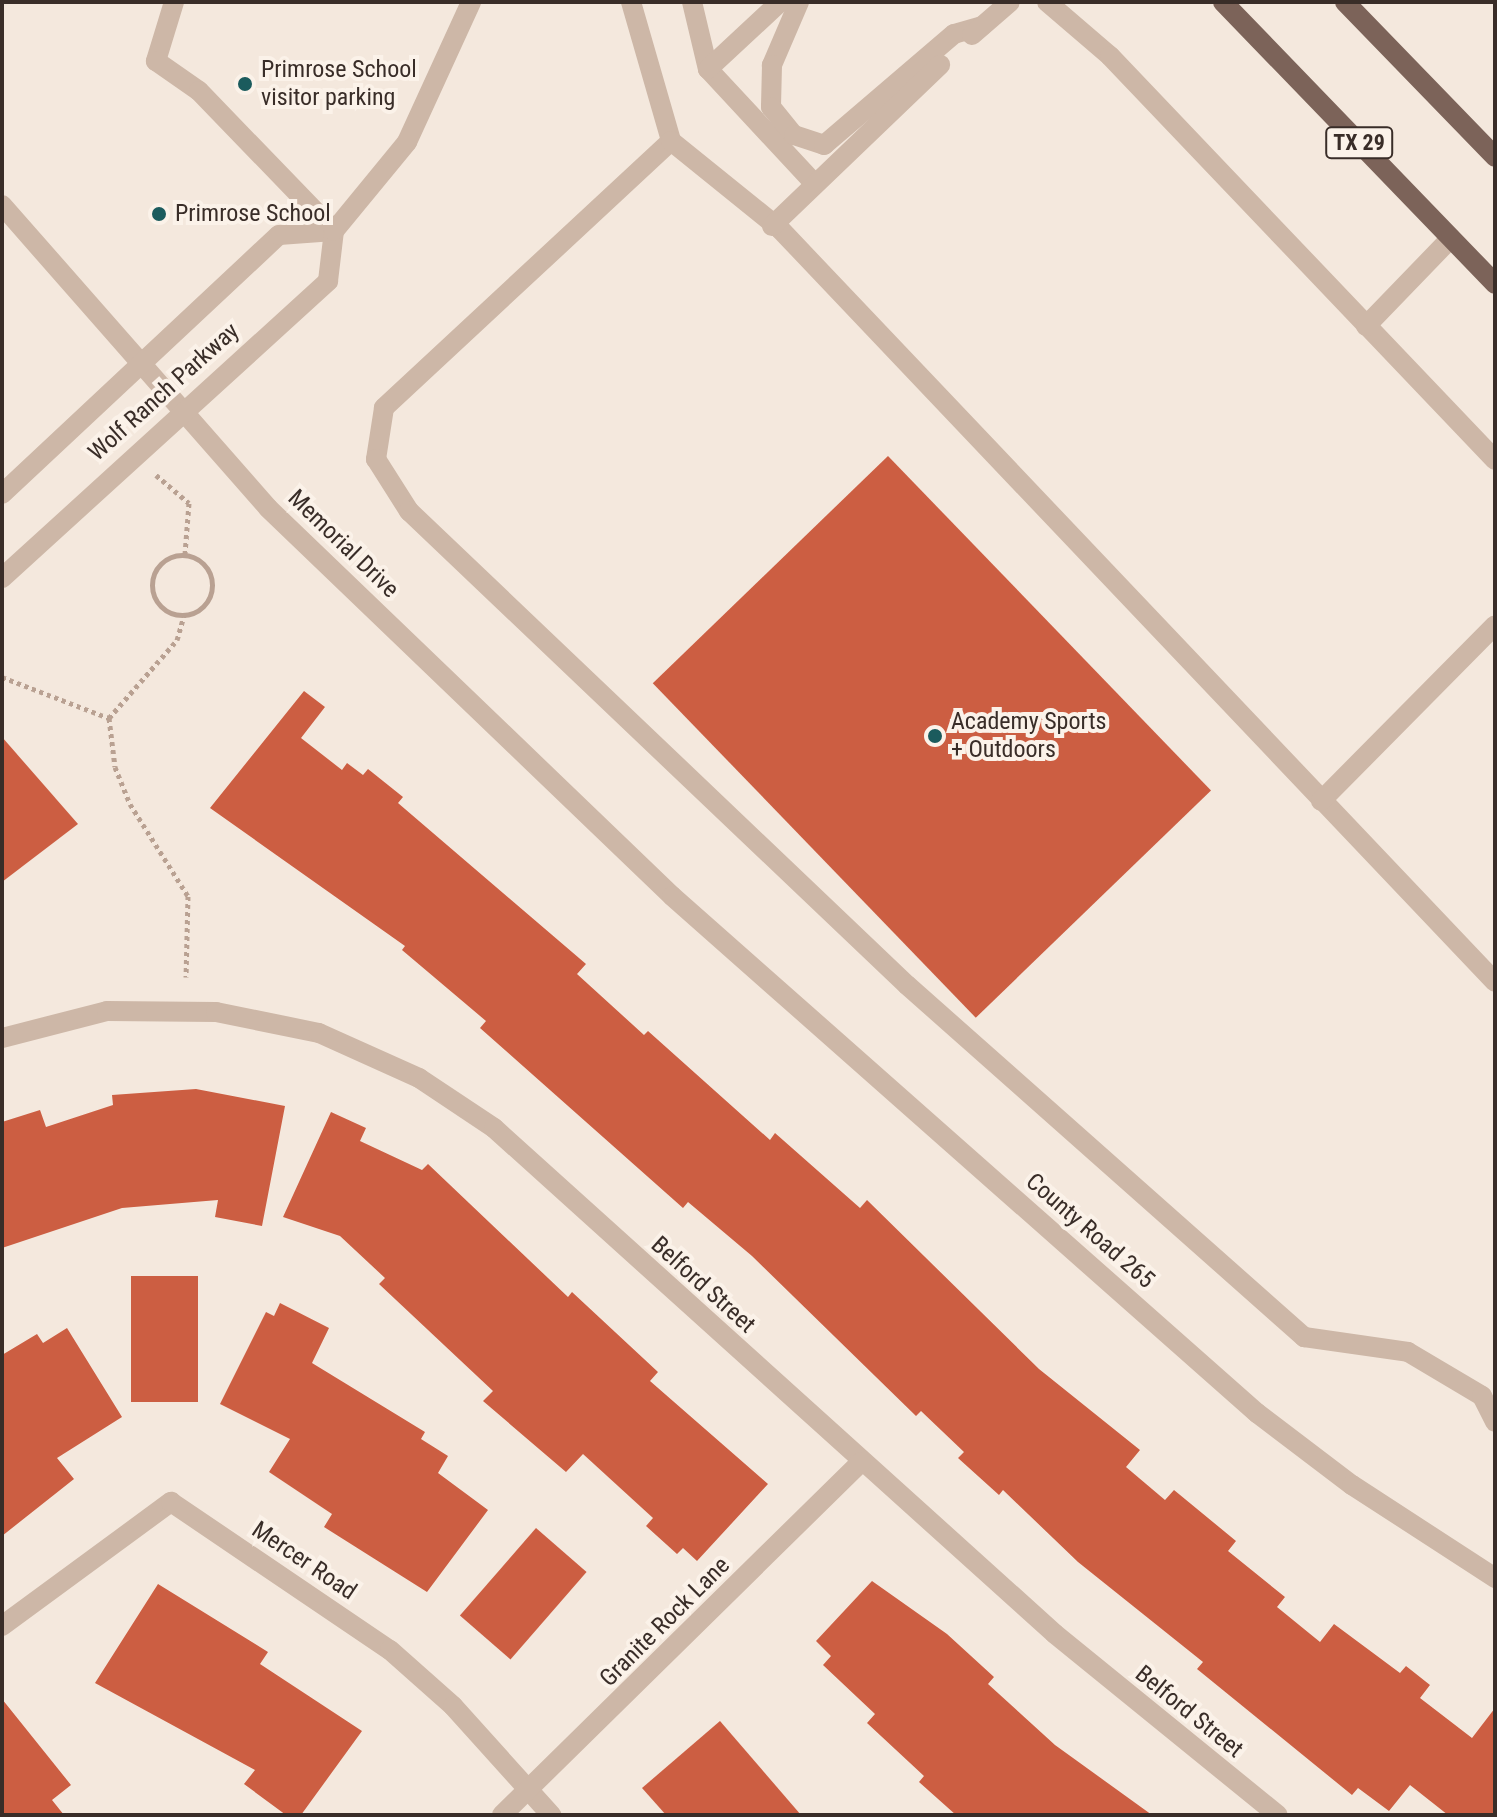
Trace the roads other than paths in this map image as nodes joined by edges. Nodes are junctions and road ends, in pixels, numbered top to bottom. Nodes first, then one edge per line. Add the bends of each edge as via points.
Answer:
1 (174, 2) edge
2 (471, 2) edge
3 (631, 2) edge
4 (692, 2) edge
5 (780, 2) edge
6 (799, 2) edge
7 (1010, 2) edge
8 (1047, 2) edge
9 (1223, 2) edge
10 (1345, 2) edge
11 (982, 26) junction
12 (708, 69) junction
13 (671, 141) junction
14 (1495, 157) edge
15 (815, 184) junction
16 (2, 205) edge
17 (772, 226) junction
18 (334, 231) junction
19 (1451, 238) junction
20 (1495, 284) edge
21 (1366, 326) junction
22 (139, 362) junction
23 (180, 411) junction
24 (1495, 460) edge
25 (2, 494) edge
26 (2, 578) edge
27 (1495, 625) edge
28 (1321, 801) junction
29 (672, 896) joint
30 (1495, 982) edge
31 (2, 1038) edge
32 (1495, 1422) edge
33 (861, 1462) junction
34 (1495, 1578) edge
35 (2, 1626) edge
36 (531, 1791) junction
37 (502, 1815) edge
38 (551, 1815) edge
39 (1278, 1815) edge

1 - 18 street via 156,61 199,91
2 - 18 street via 407,142
3 - 13 street via 640,13
4 - 12 street
5 - 12 street
6 - 11 street via 772,65 771,107 794,135 824,145 954,34
7 - 11 street
8 - 21 street via 1110,56
9 - 19 main road, TX 29
10 - 14 main road
11 - 15 street
12 - 15 street
13 - 17 street
13 - 32 street via 384,408 376,459 409,511 907,985 1304,1337 1408,1352 1482,1396
15 - 17 street
16 - 22 street, Memorial Drive
17 - 28 street
18 - 22 street, Wolf Ranch Parkway via 279,235
18 - 23 street, Wolf Ranch Parkway via 328,281
19 - 20 main road, TX 29
19 - 21 street
21 - 24 street
22 - 23 street, Memorial Drive
22 - 25 street, Wolf Ranch Parkway
23 - 26 street, Wolf Ranch Parkway
23 - 29 street, Memorial Drive via 268,508
27 - 28 street
28 - 30 street
29 - 34 street, County Road 265 via 1257,1413 1352,1485
31 - 33 street, Belford Street via 107,1011 216,1012 319,1033 419,1078 494,1128
33 - 36 street, Granite Rock Lane
33 - 39 street, Belford Street via 1184,1744
35 - 36 street, Mercer Road via 171,1502 390,1650 453,1706
36 - 37 street, Granite Rock Lane
36 - 38 street, Mercer Road

